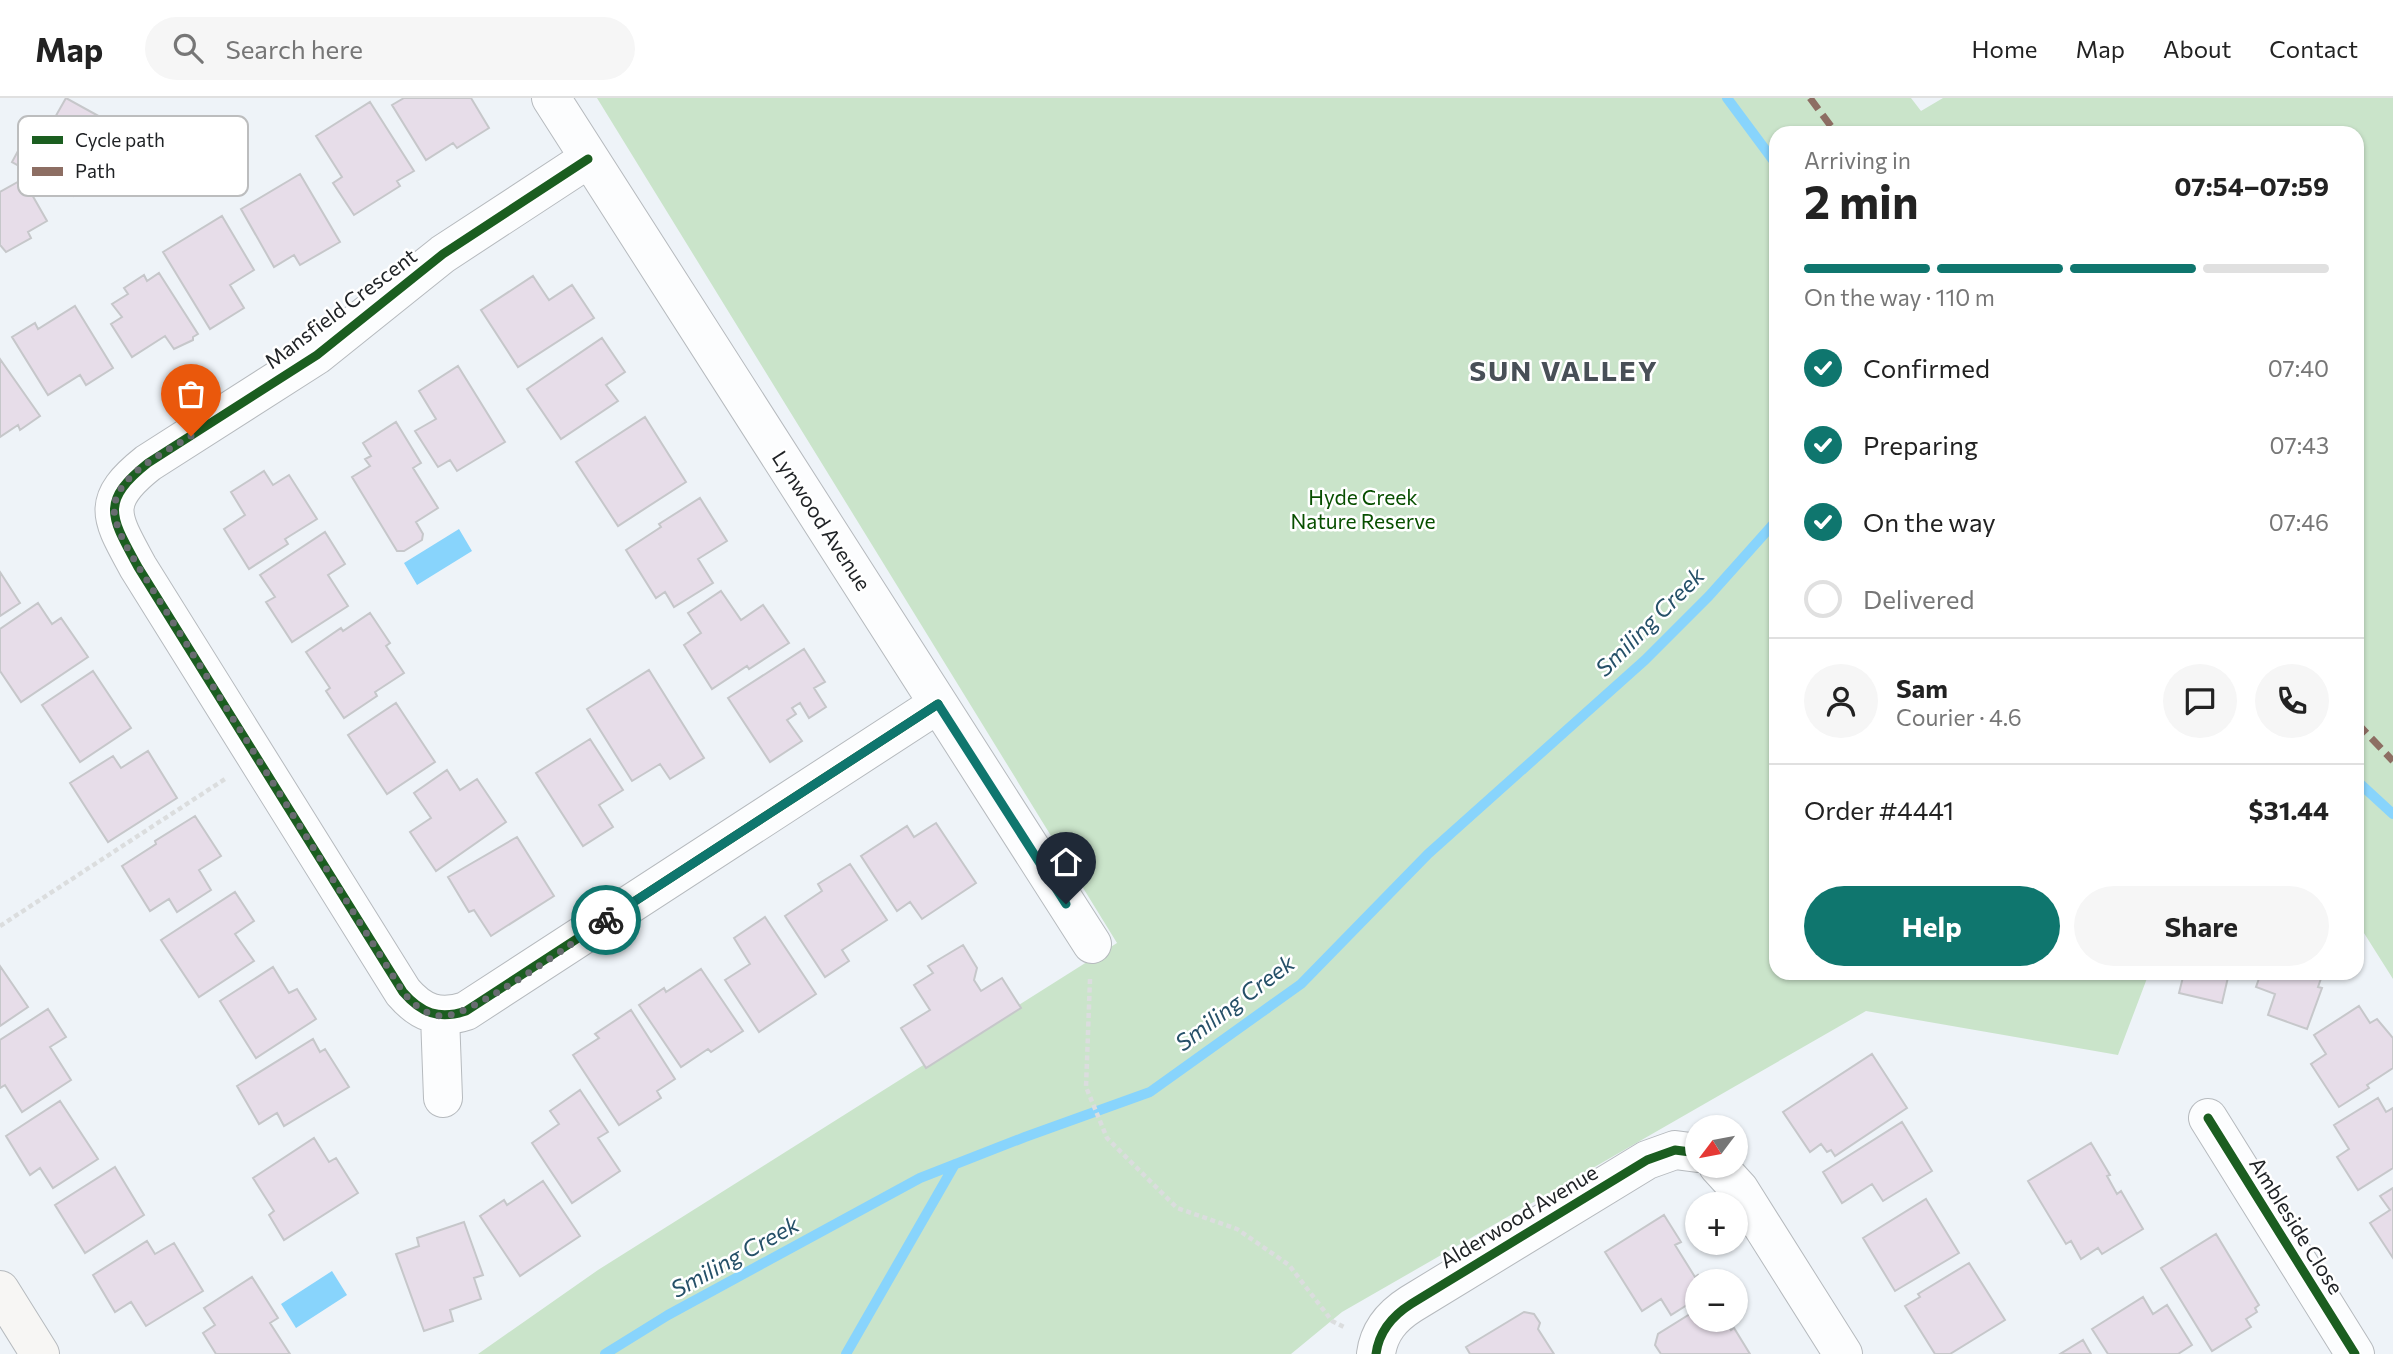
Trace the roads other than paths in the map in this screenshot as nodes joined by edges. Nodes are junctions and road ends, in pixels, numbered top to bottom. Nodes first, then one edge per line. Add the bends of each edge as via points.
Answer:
1 (551, 98) edge
2 (589, 159) junction
3 (938, 704) junction
4 (1092, 944) road end
5 (440, 1016) junction
6 (443, 1098) dead end
7 (2208, 1118) dead end
8 (1685, 1151) edge
9 (1729, 1178) edge
10 (0, 1290) edge
11 (1377, 1349) edge
12 (40, 1354) edge
13 (1843, 1354) edge
14 (2354, 1354) edge

1 - 2 street, Lynwood Avenue
2 - 3 street, Lynwood Avenue
2 - 5 street, Mansfield Crescent via 443,254 317,355 148,463 129,478 114,503 121,535 138,566 403,992 413,1004
3 - 4 street, Lynwood Avenue
3 - 5 street via 489,997 466,1011
5 - 6 street
7 - 14 street, Ambleside Close
8 - 11 street, Alderwood Avenue via 1661,1153 1641,1163 1399,1312
9 - 13 street
10 - 12 main road

